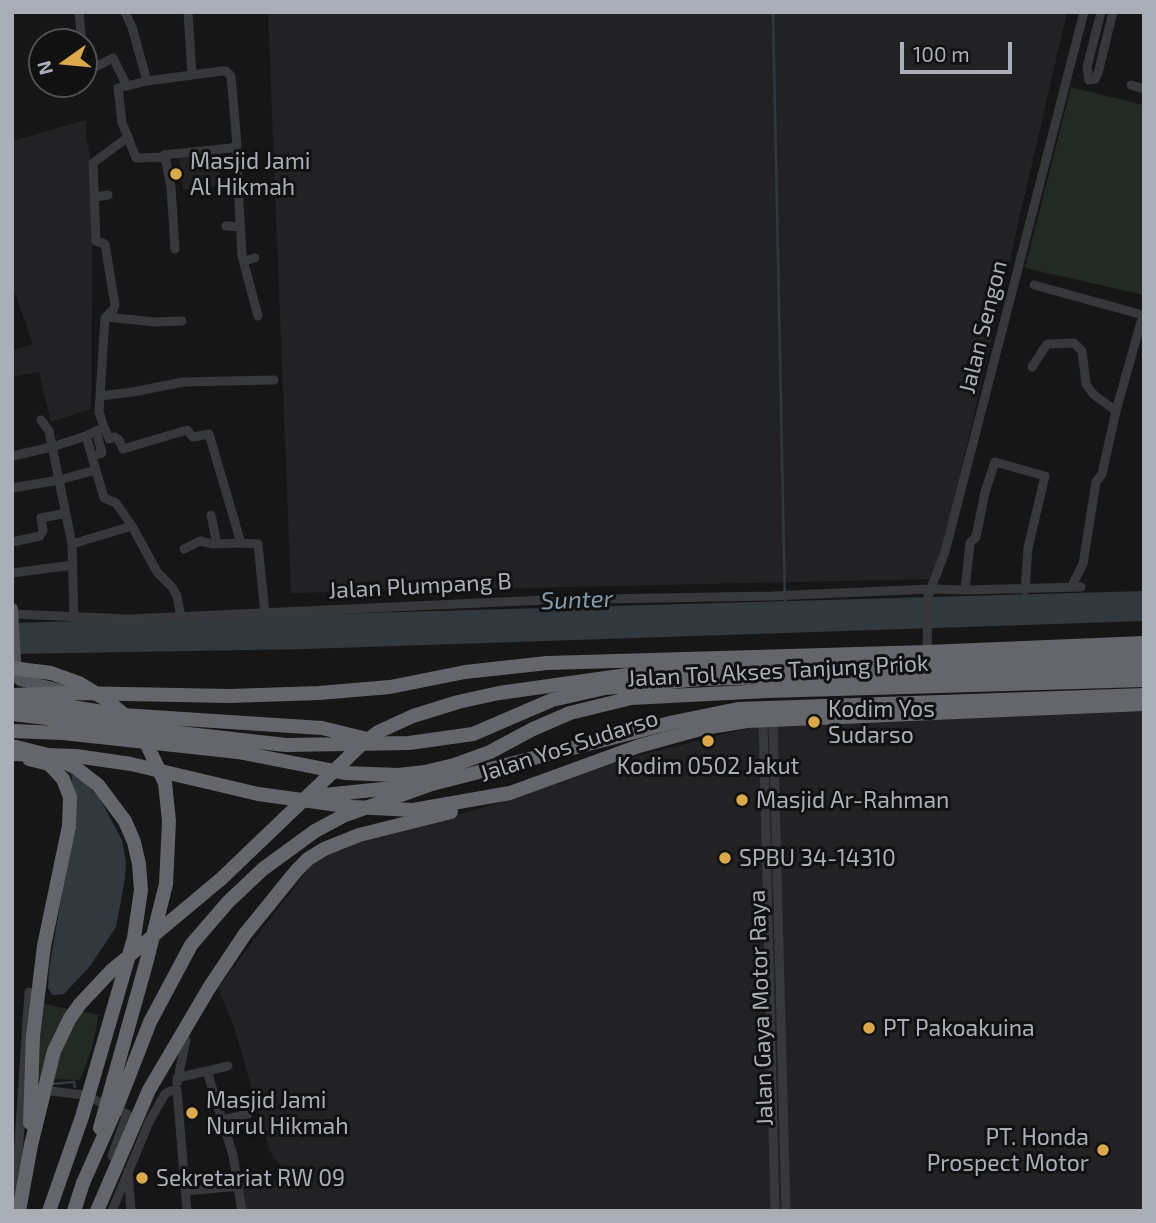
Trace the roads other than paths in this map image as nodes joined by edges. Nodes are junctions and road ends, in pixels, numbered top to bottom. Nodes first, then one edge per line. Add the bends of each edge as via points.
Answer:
1 (125, 12) edge
2 (188, 12) edge
3 (1084, 12) edge
4 (1101, 12) edge
5 (1113, 12) edge
6 (1098, 23) junction
7 (1110, 26) junction
8 (98, 66) edge
9 (192, 74) junction
10 (143, 82) junction
11 (1131, 85) dead end
12 (127, 86) junction
13 (1144, 89) edge
14 (128, 137) junction
15 (236, 146) junction
16 (163, 155) junction
17 (108, 195) dead end
18 (96, 197) junction
19 (226, 226) dead end
20 (239, 227) junction
21 (175, 249) dead end
22 (255, 258) dead end
23 (243, 261) junction
24 (1034, 285) dead end
25 (254, 315) dead end
26 (106, 317) junction
27 (182, 321) dead end
28 (1032, 367) dead end
29 (274, 380) dead end
30 (100, 396) junction
31 (1116, 411) junction
32 (41, 420) dead end
33 (100, 429) junction
34 (86, 436) junction
35 (52, 447) junction
36 (12, 456) edge
37 (92, 456) junction
38 (96, 470) junction
39 (59, 480) junction
40 (12, 488) edge
41 (66, 513) junction
42 (211, 515) dead end
43 (132, 526) junction
44 (12, 542) edge
45 (242, 543) junction
46 (72, 544) junction
47 (217, 544) junction
48 (184, 548) dead end
49 (73, 565) junction
50 (12, 573) edge
51 (965, 590) junction
52 (1025, 590) junction
53 (929, 592) junction
54 (12, 612) edge
55 (265, 614) junction
56 (181, 617) junction
57 (74, 618) junction
58 (13, 620) edge
59 (1144, 643) edge
60 (927, 652) junction
61 (1144, 655) edge
62 (13, 664) edge
63 (1144, 667) edge
64 (1144, 680) edge
65 (767, 684) junction
66 (73, 693) junction
67 (12, 695) edge
68 (1144, 695) edge
69 (1144, 704) edge
70 (12, 705) edge
71 (12, 714) edge
72 (768, 720) junction
73 (12, 731) edge
74 (386, 743) junction
75 (12, 746) edge
76 (12, 756) edge
77 (454, 765) junction
78 (764, 791) junction
79 (775, 791) junction
80 (510, 793) junction
81 (258, 794) junction
82 (29, 992) dead end
83 (782, 1034) junction
84 (771, 1035) junction
85 (186, 1040) dead end
86 (228, 1066) dead end
87 (207, 1071) junction
88 (177, 1078) junction
89 (20, 1089) edge
90 (177, 1090) junction
91 (127, 1114) junction
92 (248, 1114) dead end
93 (223, 1120) junction
94 (149, 1122) junction
95 (31, 1145) junction
96 (127, 1168) junction
97 (83, 1183) junction
98 (240, 1186) junction
99 (186, 1191) junction
100 (12, 1196) edge
101 (19, 1211) edge
102 (49, 1211) edge
103 (74, 1211) edge
104 (97, 1211) edge
105 (112, 1211) edge
106 (131, 1211) edge
107 (187, 1211) edge
108 (242, 1211) edge
109 (775, 1211) edge
110 (786, 1211) edge

1 - 10 street
2 - 9 street
3 - 53 street, Jalan Sengon via 945,552
4 - 6 street
5 - 7 street
6 - 7 street
6 - 7 street via 1087,67 1089,80 1098,73
8 - 12 street via 113,58
9 - 10 street
9 - 15 street via 226,71 231,76
10 - 12 street
11 - 13 street
12 - 14 street via 118,92
14 - 16 street via 136,158
14 - 18 street via 93,163
15 - 16 street
15 - 20 street
16 - 21 street via 171,187
17 - 18 street
18 - 26 street via 96,241 105,244 115,305
19 - 20 street
20 - 23 street
22 - 23 street
23 - 25 street
24 - 31 street via 1143,315
26 - 27 street
26 - 30 street
28 - 31 street via 1047,344 1074,343 1082,351 1086,384
29 - 30 street via 183,382
30 - 33 street
31 - 52 street, Jalan Plumpang B via 1102,474 1096,482 1076,587
32 - 35 street
33 - 34 street
33 - 37 street via 102,453
33 - 45 street via 109,439 119,440 123,449 187,430 193,437 209,434
34 - 35 street
34 - 37 street
35 - 36 street
35 - 39 street
37 - 38 street
38 - 39 street
38 - 43 street via 104,498 116,503
39 - 40 street
39 - 41 street
41 - 44 street via 41,518 40,536
41 - 46 street
42 - 47 street
43 - 46 street
43 - 56 street via 157,572 177,596
45 - 47 street
45 - 55 street via 258,544
46 - 49 street
47 - 48 street via 200,541
49 - 50 street
49 - 57 street
51 - 52 street, Jalan Plumpang B
51 - 52 street via 970,543 976,537 995,462 1045,476 1028,548
51 - 53 street, Jalan Plumpang B
53 - 55 street, Jalan Plumpang B via 545,600
53 - 60 street, Jalan Sengon
54 - 57 street, Jalan Plumpang B
54 - 58 main road
55 - 56 street, Jalan Plumpang B
56 - 57 street, Jalan Plumpang B
58 - 62 main road
59 - 60 highway
60 - 66 highway via 547,663 319,693
61 - 95 highway, bridge via 627,674 499,693 413,716 378,732 348,756 214,886 112,970 79,1004 54,1051
62 - 66 main road via 20,680
62 - 97 highway, bridge via 79,682 127,717 151,749 167,801 166,884
63 - 65 highway, Jalan Tol Akses Tanjung Priok
64 - 65 highway, Jalan Tol Akses Tanjung Priok
65 - 74 highway, Jalan Tol Akses Tanjung Priok via 700,679 605,688 552,701 473,734
65 - 77 highway, Jalan Tol Akses Tanjung Priok via 604,704 570,713
66 - 67 highway
68 - 97 highway, bridge via 738,709 432,785 343,816 262,869 191,945 150,1022
69 - 72 highway, Jalan Yos Sudarso
70 - 74 highway via 322,729
71 - 74 highway, Jalan Tol Akses Tanjung Priok via 286,745
72 - 78 street, Jalan Gaya Motor Raya
72 - 79 street, Jalan Gaya Motor Raya
72 - 80 highway, Jalan Yos Sudarso via 662,740
73 - 77 highway, Jalan Tol Akses Tanjung Priok via 238,752 345,773 408,774
75 - 102 highway, bridge via 52,756 98,785 125,821 134,842 141,890 134,938 106,1038
76 - 81 highway, Jalan Yos Sudarso via 60,754 131,764
76 - 95 highway, bridge via 44,761 58,772 70,797 69,826 44,946 34,1025
77 - 81 highway via 430,778 383,789 316,796
78 - 79 street
78 - 84 street, Jalan Gaya Motor Raya
79 - 83 street, Jalan Gaya Motor Raya
80 - 81 highway, Jalan Yos Sudarso via 445,806 384,810
80 - 104 highway, bridge via 359,835 324,849 297,870 261,913 190,1018 149,1090
82 - 89 street
83 - 84 street
83 - 110 street, Jalan Gaya Motor Raya
84 - 109 street, Jalan Gaya Motor Raya
85 - 88 street
86 - 87 street
87 - 88 street
87 - 93 street
88 - 90 street
89 - 91 street via 84,1095
89 - 100 street
90 - 94 street via 165,1094
90 - 99 street
91 - 94 street
91 - 96 street via 112,1156
92 - 93 street
93 - 98 street
94 - 96 street
95 - 101 highway
96 - 105 street
96 - 106 street
97 - 103 highway
98 - 99 street
98 - 108 street
99 - 107 street

